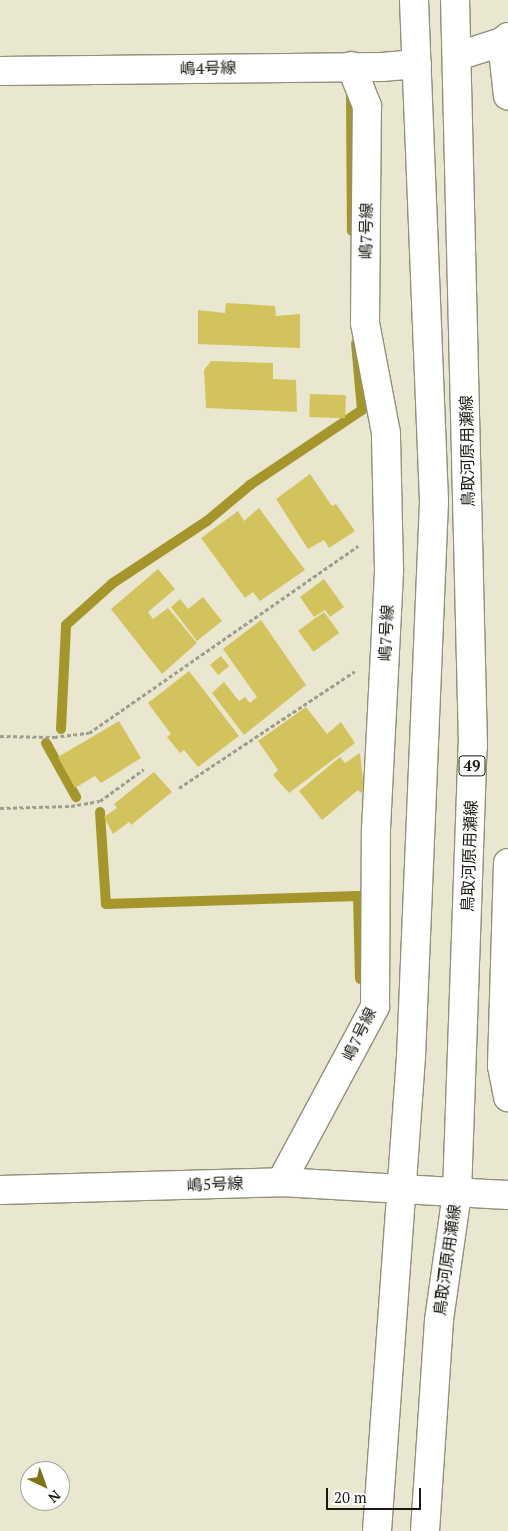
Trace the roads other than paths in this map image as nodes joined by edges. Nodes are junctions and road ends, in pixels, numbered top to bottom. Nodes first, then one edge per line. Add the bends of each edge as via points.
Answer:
1 (414, 0) edge
2 (455, 0) edge
3 (505, 40) edge
4 (458, 56) junction
5 (417, 64) junction
6 (351, 66) junction
7 (0, 71) edge
8 (508, 96) edge
9 (508, 862) edge
10 (508, 1097) edge
11 (281, 1182) junction
12 (403, 1188) junction
13 (0, 1190) edge
14 (444, 1191) junction
15 (508, 1195) edge
16 (377, 1531) edge
17 (425, 1531) edge

1 - 5 main road
2 - 4 main road, 鳥取河原用瀬線 / 49
3 - 4 main road
3 - 8 main road
4 - 14 main road, 鳥取河原用瀬線 / 49 via 473,746
5 - 6 main road, 嶋4号線
5 - 12 main road via 434,501
6 - 7 main road, 嶋4号線
6 - 11 main road, 嶋7号線 via 367,106 365,322 386,433 389,569 376,829 375,1007
9 - 10 main road via 502,1066
11 - 12 main road, 嶋5号線
11 - 13 main road, 嶋5号線
12 - 14 main road, 嶋5号線
12 - 16 main road via 382,1431
14 - 15 main road, 嶋5号線
14 - 17 main road, 鳥取河原用瀬線 / 49

